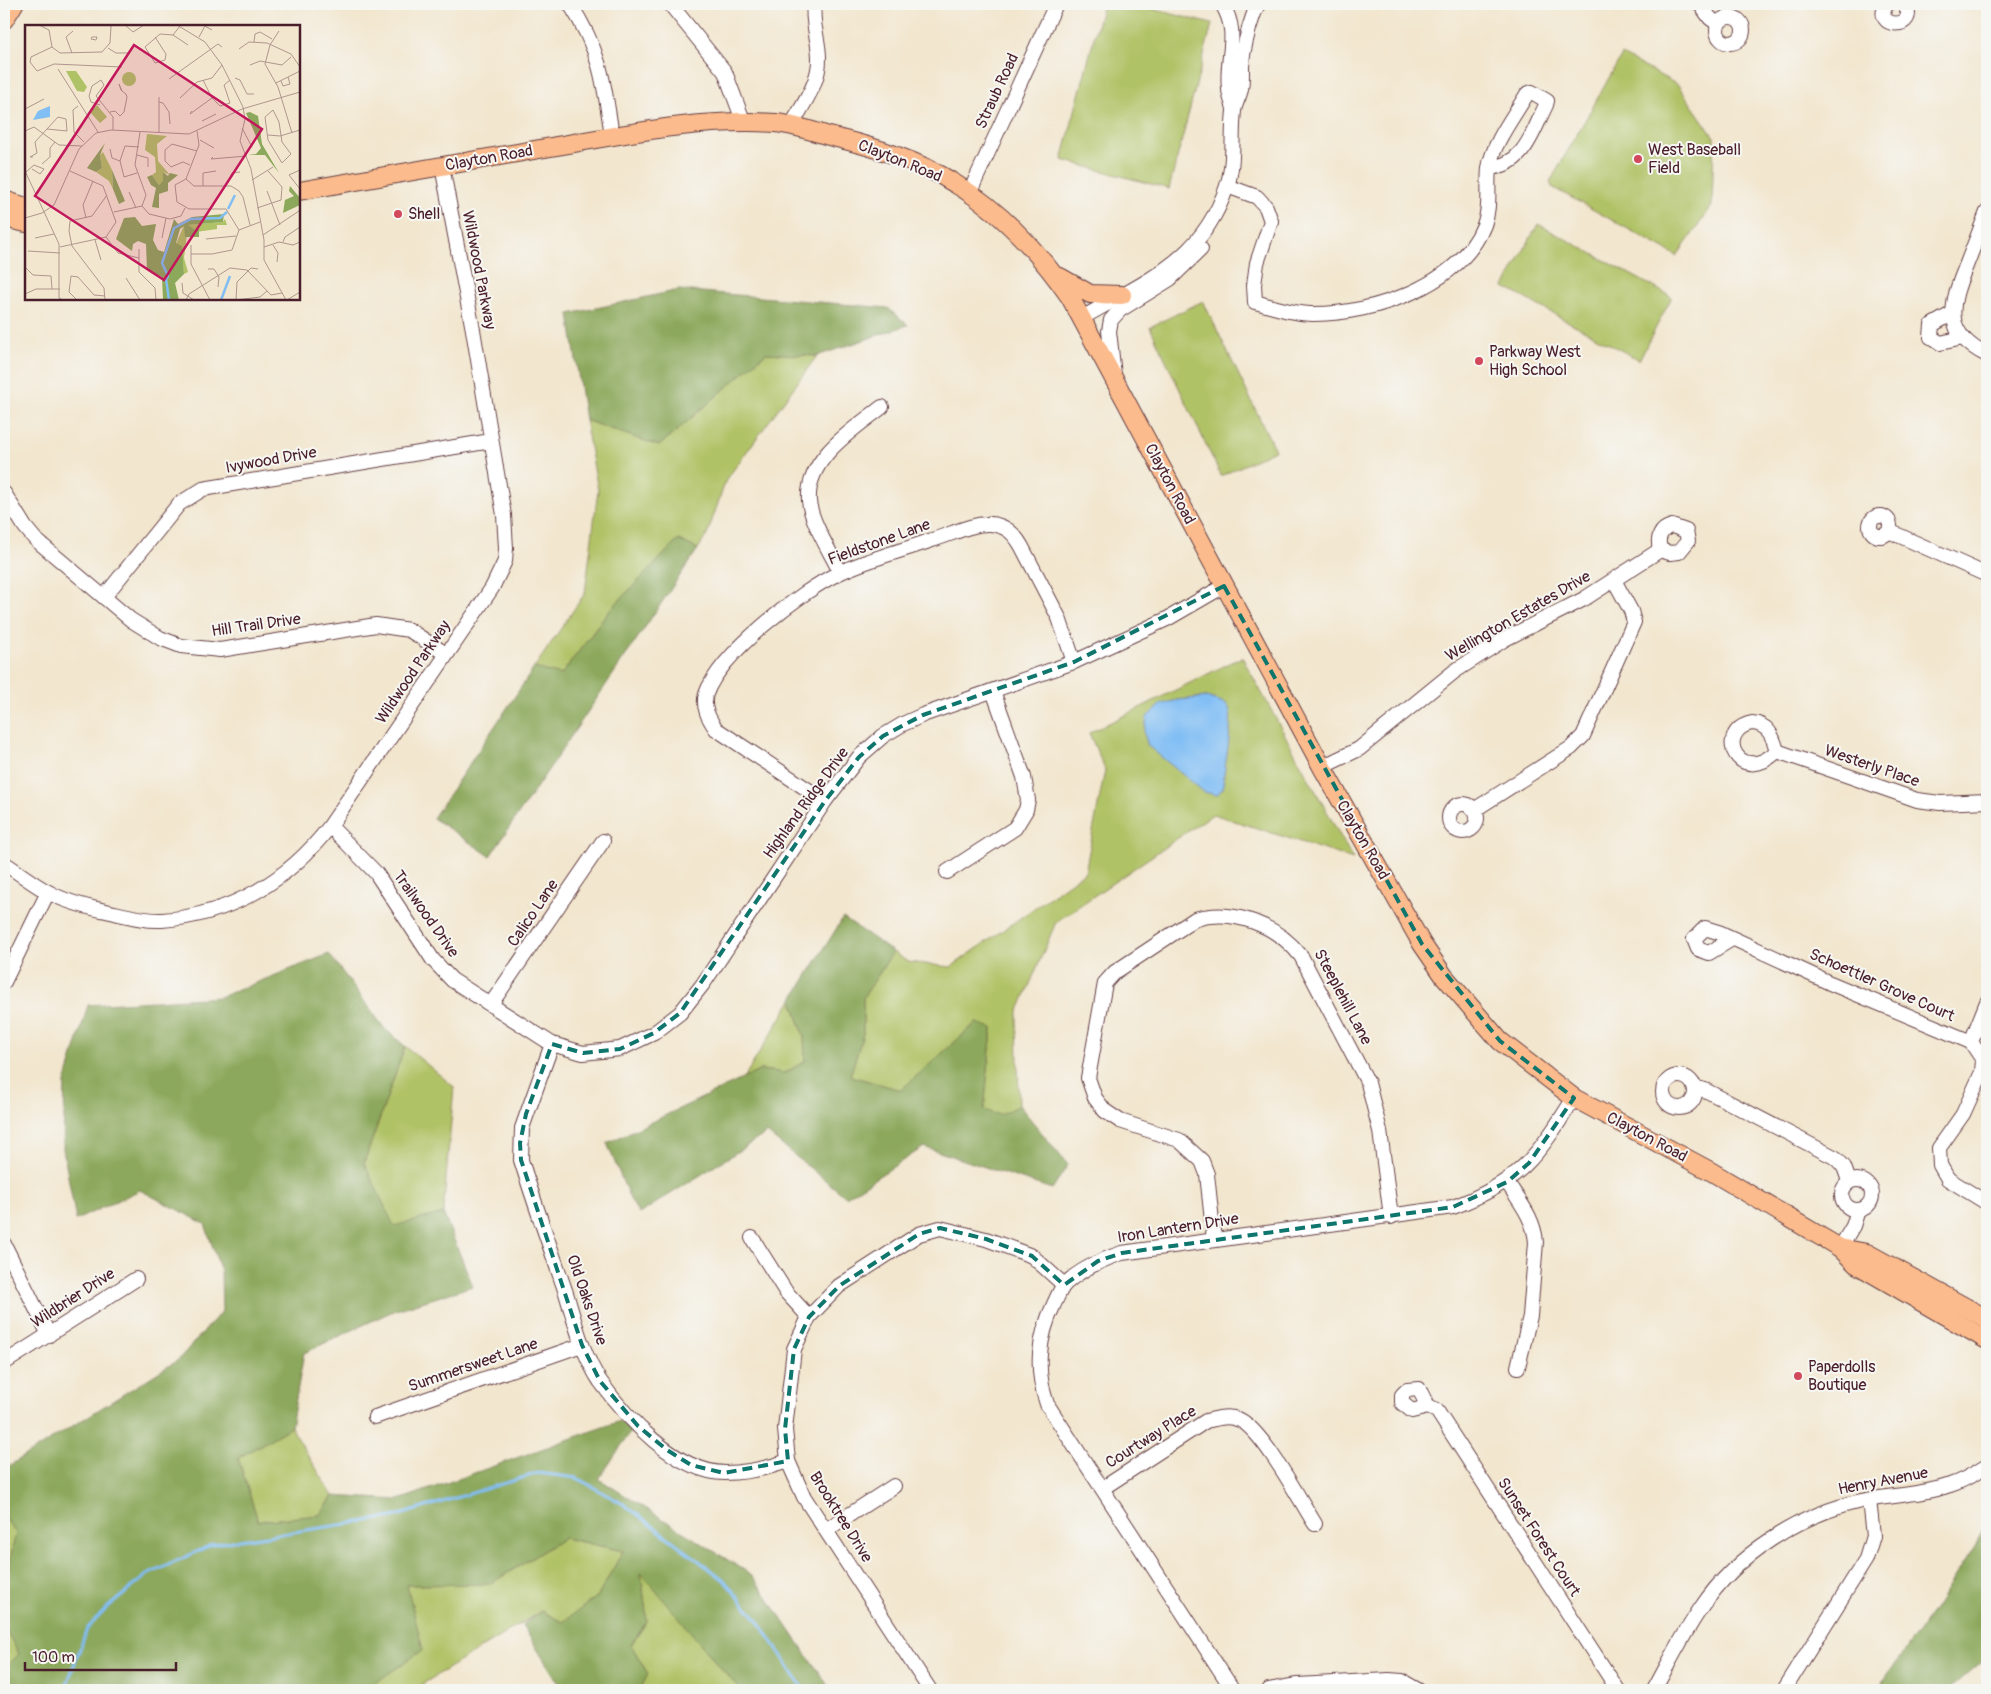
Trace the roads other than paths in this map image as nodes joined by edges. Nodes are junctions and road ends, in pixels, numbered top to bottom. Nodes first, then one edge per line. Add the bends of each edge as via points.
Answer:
1 (14, 4) edge
2 (570, 4) edge
3 (670, 4) edge
4 (814, 4) edge
5 (1056, 4) edge
6 (1062, 4) edge
7 (1222, 4) edge
8 (1258, 4) edge
9 (1265, 4) edge
10 (1700, 4) edge
11 (1887, 4) edge
12 (1904, 4) edge
13 (4, 20) edge
14 (1718, 24) dead end
15 (1251, 25) junction
16 (1234, 108) junction
17 (744, 123) junction
18 (791, 126) junction
19 (612, 136) junction
20 (442, 166) junction
21 (1489, 168) junction
22 (986, 176) dead end
23 (1227, 186) junction
24 (300, 191) edge
25 (969, 194) junction
26 (4, 200) edge
27 (25, 207) edge
28 (1987, 212) edge
29 (4, 218) edge
30 (25, 223) edge
31 (1208, 225) junction
32 (1053, 272) junction
33 (1122, 295) junction
34 (1953, 313) junction
35 (1082, 318) junction
36 (1960, 334) junction
37 (1987, 355) edge
38 (1114, 378) junction
39 (882, 407) dead end
40 (491, 441) junction
41 (4, 493) edge
42 (1889, 531) dead end
43 (1660, 550) dead end
44 (840, 572) junction
45 (1987, 575) edge
46 (1614, 580) junction
47 (1224, 586) junction
48 (104, 597) junction
49 (446, 654) junction
50 (1074, 662) junction
51 (993, 690) junction
52 (1777, 751) dead end
53 (1322, 767) junction
54 (825, 801) junction
55 (1987, 801) edge
56 (1474, 810) dead end
57 (330, 826) junction
58 (603, 842) dead end
59 (4, 863) edge
60 (947, 872) dead end
61 (48, 892) junction
62 (1732, 939) dead end
63 (4, 982) edge
64 (1987, 1002) edge
65 (491, 1004) junction
66 (1971, 1042) junction
67 (552, 1044) junction
68 (1694, 1087) dead end
69 (1574, 1098) junction
70 (1849, 1181) junction
71 (1507, 1182) junction
72 (1987, 1203) edge
73 (1858, 1210) junction
74 (1391, 1217) junction
75 (752, 1238) dead end
76 (1214, 1240) junction
77 (4, 1244) edge
78 (1840, 1248) junction
79 (136, 1278) dead end
80 (1064, 1285) junction
81 (809, 1317) junction
82 (1987, 1319) edge
83 (49, 1335) junction
84 (1987, 1340) edge
85 (582, 1346) junction
86 (4, 1363) edge
87 (1518, 1367) dead end
88 (1428, 1408) dead end
89 (375, 1417) dead end
90 (788, 1461) junction
91 (1987, 1466) edge
92 (894, 1486) dead end
93 (1103, 1488) junction
94 (1869, 1500) junction
95 (1315, 1524) dead end
96 (826, 1530) junction
97 (930, 1690) edge
98 (1233, 1690) edge
99 (1269, 1690) edge
100 (1418, 1690) edge
101 (1618, 1690) edge
102 (1654, 1690) edge
103 (1784, 1690) edge

1 - 13 main road
2 - 19 street via 597,55
3 - 17 street via 725,72
4 - 18 street via 812,16 819,66
5 - 25 street, Straub Road
6 - 22 street
7 - 16 street via 1231,19 1229,90
8 - 15 street
9 - 15 street
10 - 14 street
11 - 12 street via 1884,16 1895,24 1907,16
15 - 16 street via 1242,55 1241,90
16 - 23 street via 1232,159
17 - 18 main road, Clayton Road
17 - 19 main road, Clayton Road via 698,124
18 - 25 main road, Clayton Road via 859,143 909,161
19 - 20 main road, Clayton Road
20 - 24 main road, Clayton Road
20 - 40 street, Wildwood Parkway
21 - 21 street via 1496,148 1526,94 1532,92 1544,98 1546,105 1520,155 1511,163
21 - 23 street via 1490,193 1484,224 1468,252 1446,271 1392,302 1351,312 1326,314 1281,310 1255,302 1257,263 1271,221 1266,207 1257,197
23 - 31 street
25 - 32 main road, Clayton Road via 1021,237
26 - 27 main road
28 - 34 street via 1954,296
29 - 30 main road
31 - 33 street via 1189,250 1163,272
31 - 38 street via 1203,248 1191,261 1170,279 1120,310 1111,320 1109,331
32 - 33 main road via 1090,294
32 - 35 main road, Clayton Road
33 - 35 street
34 - 36 street
34 - 36 street via 1932,326 1931,336 1940,344
35 - 38 main road, Clayton Road
36 - 37 street
38 - 47 main road, Clayton Road
39 - 44 street via 823,458 812,479 809,502
40 - 48 street, Ivywood Drive via 203,489 179,504
40 - 49 street, Wildwood Parkway via 504,515 504,561 492,588
41 - 48 street, Hill Trail Drive via 35,539
42 - 45 street
43 - 46 street, Wellington Estates Drive
44 - 50 street, Fieldstone Lane via 971,528 999,525 1016,537 1022,547 1058,618
44 - 54 street, Fieldstone Lane via 780,611 754,634 713,681 705,702 716,729
46 - 53 street, Wellington Estates Drive via 1505,639 1455,671 1359,749
46 - 56 street via 1634,622 1583,736 1571,748
47 - 50 street, Highland Ridge Drive via 1167,619
47 - 53 main road, Clayton Road
48 - 49 street, Hill Trail Drive via 131,620 160,638 197,649 220,650 376,625 409,630
49 - 57 street, Wildwood Parkway
50 - 51 street, Highland Ridge Drive
51 - 54 street, Highland Ridge Drive via 924,715 883,736 859,757
51 - 60 street via 1024,777 1028,795 1026,810 1015,828
52 - 55 street, Westerly Place via 1917,800 1940,803
53 - 69 main road, Clayton Road via 1422,944 1444,976 1500,1041
54 - 67 street, Highland Ridge Drive via 703,984 680,1013 654,1033 620,1049 583,1053
57 - 61 street, Wildwood Parkway via 313,848 266,886 241,900 189,916 161,920 131,917 80,905
57 - 65 street, Trailwood Drive via 376,873 433,960 452,980
58 - 65 street, Calico Lane
59 - 61 street, Wildwood Parkway
61 - 63 street
62 - 66 street, Schoettler Grove Court
64 - 66 street
65 - 67 street, Trailwood Drive
66 - 72 street via 1983,1060 1982,1072 1963,1114 1940,1148 1940,1165 1948,1179
67 - 85 street, Old Oaks Drive via 522,1128 521,1160
68 - 70 street via 1836,1158 1844,1166
69 - 71 street, Iron Lantern Drive via 1529,1163
69 - 78 main road, Clayton Road via 1712,1172
70 - 73 street via 1842,1189 1842,1199 1848,1208
70 - 73 street via 1864,1181 1872,1193 1867,1207
71 - 74 street, Iron Lantern Drive via 1482,1197 1453,1207
71 - 87 street via 1530,1216 1536,1242 1530,1316
73 - 78 street
74 - 76 street, Iron Lantern Drive
74 - 76 street, Steeplehill Lane via 1380,1131 1368,1083 1301,956 1293,945 1267,928 1232,916 1207,915 1194,919 1123,966 1105,983 1088,1078 1095,1098 1105,1111 1120,1121 1179,1140 1202,1161
75 - 81 street via 786,1292
76 - 80 street, Iron Lantern Drive via 1122,1253 1098,1261
77 - 83 street
78 - 82 main road, Clayton Road via 1867,1253
78 - 84 main road, Clayton Road via 1856,1264
79 - 83 street, Wildbrier Drive
80 - 81 street, Brooktree Drive via 1032,1256 970,1234 940,1228 919,1234 839,1286
80 - 93 street, Iron Lantern Drive via 1049,1314 1040,1344 1040,1383 1047,1404
81 - 90 street, Brooktree Drive via 794,1349 786,1429
83 - 86 street, Wildbrier Drive
85 - 89 street, Summersweet Lane
85 - 90 street, Old Oaks Drive via 600,1381 638,1426 679,1459 724,1473 769,1468
88 - 101 street, Sunset Forest Court via 1437,1412
90 - 96 street, Brooktree Drive via 804,1497
91 - 94 street, Henry Avenue via 1951,1485
92 - 96 street
93 - 95 street, Courtway Place via 1206,1421 1224,1416 1240,1420 1255,1432
93 - 98 street, Iron Lantern Drive
94 - 102 street, Henry Avenue via 1844,1505 1784,1531 1738,1566 1701,1607
94 - 103 street via 1873,1536 1866,1559
96 - 97 street, Brooktree Drive
99 - 100 street via 1298,1685 1389,1680 1402,1681

